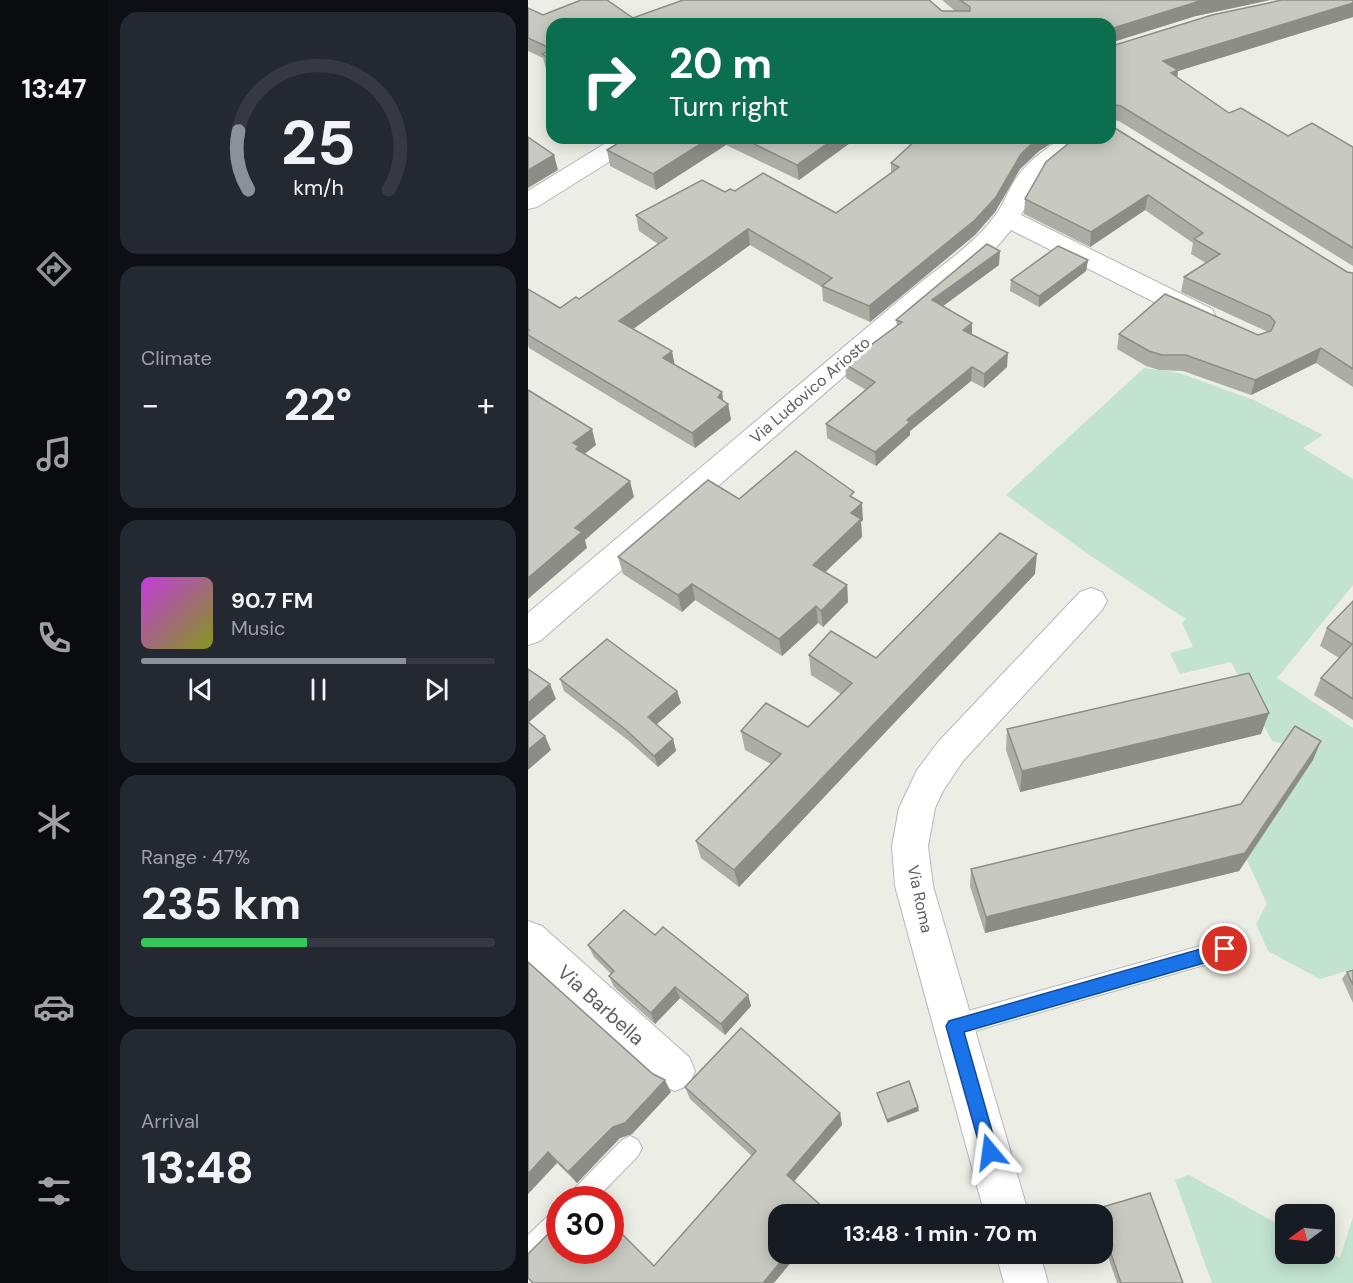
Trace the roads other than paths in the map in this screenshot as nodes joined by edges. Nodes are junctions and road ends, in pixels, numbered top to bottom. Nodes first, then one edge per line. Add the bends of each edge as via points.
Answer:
1 (621, 144) edge
2 (1069, 144) edge
3 (528, 202) edge
4 (1007, 218) junction
5 (1223, 325) edge
6 (1091, 601) dead end
7 (528, 632) edge
8 (528, 939) edge
9 (1225, 949) dead end
10 (954, 1026) junction
11 (675, 1071) dead end
12 (630, 1148) edge
13 (593, 1186) edge
14 (1004, 1204) edge
15 (546, 1234) edge
16 (528, 1252) edge
17 (1021, 1264) edge
18 (1026, 1283) edge

1 - 3 street
2 - 4 street, Via Ludovico Ariosto via 1034,171
4 - 5 street
4 - 7 street, Via Ludovico Ariosto via 987,243
6 - 10 street, Via Roma via 951,751 917,808 910,846 914,886
8 - 11 street, Via Barbella
9 - 10 lane
10 - 14 street, Via Roma
12 - 13 lane
15 - 16 lane
17 - 18 street

